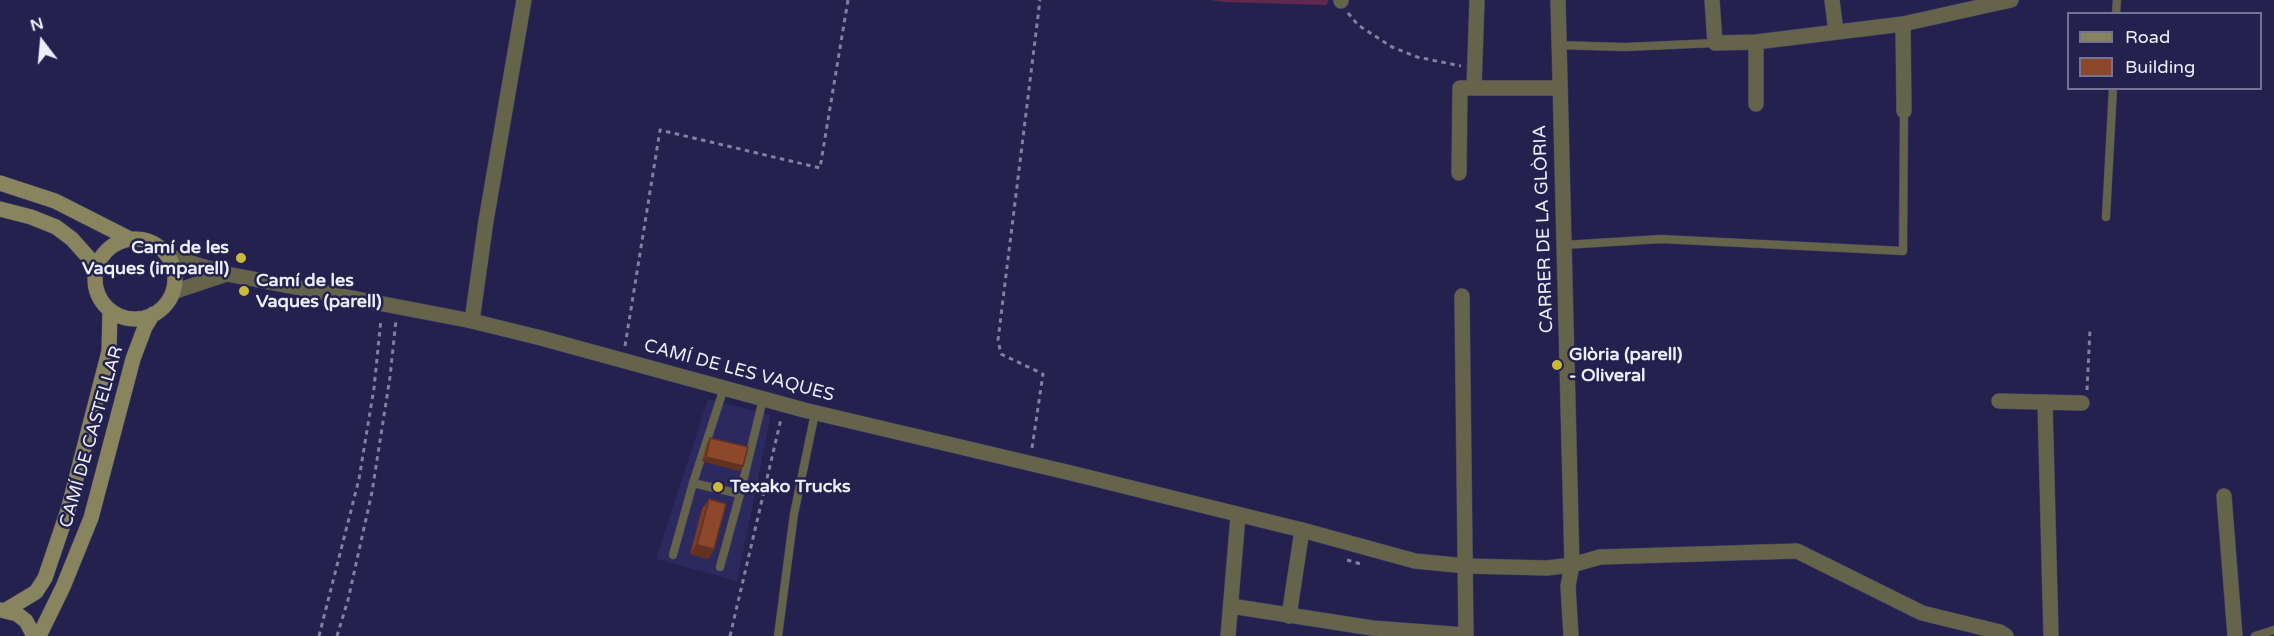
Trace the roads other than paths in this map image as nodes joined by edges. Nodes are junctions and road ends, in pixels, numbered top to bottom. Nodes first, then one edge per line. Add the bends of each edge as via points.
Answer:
1 (524, 0) edge
2 (1477, 0) edge
3 (1558, 0) edge
4 (1712, 0) edge
5 (1832, 0) edge
6 (2011, 0) edge
7 (1903, 24) junction
8 (1836, 32) junction
9 (1756, 42) junction
10 (1715, 43) junction
11 (1558, 45) junction
12 (1467, 88) junction
13 (1560, 88) junction
14 (2112, 90) edge
15 (1756, 104) dead end
16 (1904, 111) joint
17 (1459, 172) dead end
18 (0, 183) edge
19 (0, 209) edge
20 (2106, 217) dead end
21 (130, 239) junction
22 (1564, 245) junction
23 (168, 256) junction
24 (96, 270) junction
25 (227, 274) junction
26 (173, 292) junction
27 (1462, 296) dead end
28 (110, 310) junction
29 (153, 314) junction
30 (472, 321) junction
31 (724, 388) junction
32 (763, 399) junction
33 (1999, 401) dead end
34 (2045, 402) junction
35 (2082, 402) road end
36 (815, 413) junction
37 (693, 483) junction
38 (740, 494) junction
39 (2224, 496) dead end
40 (1238, 516) junction
41 (1302, 530) junction
42 (673, 555) dead end
43 (1572, 565) junction
44 (1466, 566) junction
45 (720, 567) dead end
46 (1231, 606) junction
47 (3, 610) edge
48 (1289, 616) junction
49 (2274, 630) edge
50 (34, 636) edge
51 (39, 636) edge
52 (778, 636) edge
53 (1228, 636) edge
54 (1466, 636) edge
55 (1571, 636) edge
56 (2006, 636) edge
57 (2051, 636) edge
58 (2235, 636) edge
59 (2254, 636) edge

1 - 30 street
2 - 12 street via 1475,69
3 - 11 street, CARRER DE LA GLÒRIA
4 - 10 street
5 - 8 street
6 - 7 street
7 - 8 street
7 - 16 street
8 - 9 street
9 - 10 street
9 - 15 street
10 - 11 lane
11 - 13 street, CARRER DE LA GLÒRIA
12 - 13 street
12 - 17 street
13 - 22 street, CARRER DE LA GLÒRIA
14 - 20 lane
16 - 22 lane via 1904,251 1660,239
18 - 21 main road via 55,201
19 - 24 main road via 56,228 78,245
21 - 23 main road via 145,240
21 - 24 main road via 105,252
22 - 43 street, CARRER DE LA GLÒRIA
23 - 25 street, CAMÍ DE LES VAQUES
23 - 26 main road via 174,274
24 - 28 main road via 99,297
25 - 26 street, CAMÍ DE LES VAQUES
25 - 30 street, CAMÍ DE LES VAQUES
26 - 29 main road via 162,309
27 - 44 street
28 - 29 main road via 124,317
28 - 47 main road, CAMÍ DE CASTELLAR via 109,351 68,510 48,569 36,592
29 - 51 main road, CAMÍ DE CASTELLAR via 133,359 91,518
30 - 31 street, CAMÍ DE LES VAQUES
31 - 32 street, CAMÍ DE LES VAQUES
31 - 37 lane
32 - 36 street, CAMÍ DE LES VAQUES
32 - 38 lane
33 - 34 street
34 - 35 street
34 - 57 street
36 - 40 street, CAMÍ DE LES VAQUES
36 - 52 lane via 794,514
37 - 38 lane
37 - 42 lane
38 - 45 lane
39 - 58 street
40 - 41 street, CAMÍ DE LES VAQUES
40 - 46 street
41 - 44 street, CAMÍ DE LES VAQUES via 1415,561
41 - 48 street
43 - 44 street, CAMÍ DE LES VAQUES
43 - 55 street, CARRER DE LA GLÒRIA via 1568,586
43 - 56 street, CAMÍ DE LES VAQUES via 1600,557 1797,551 1922,613
44 - 54 street
46 - 48 street
46 - 53 street
47 - 50 main road via 26,621
48 - 54 street
49 - 59 lane

